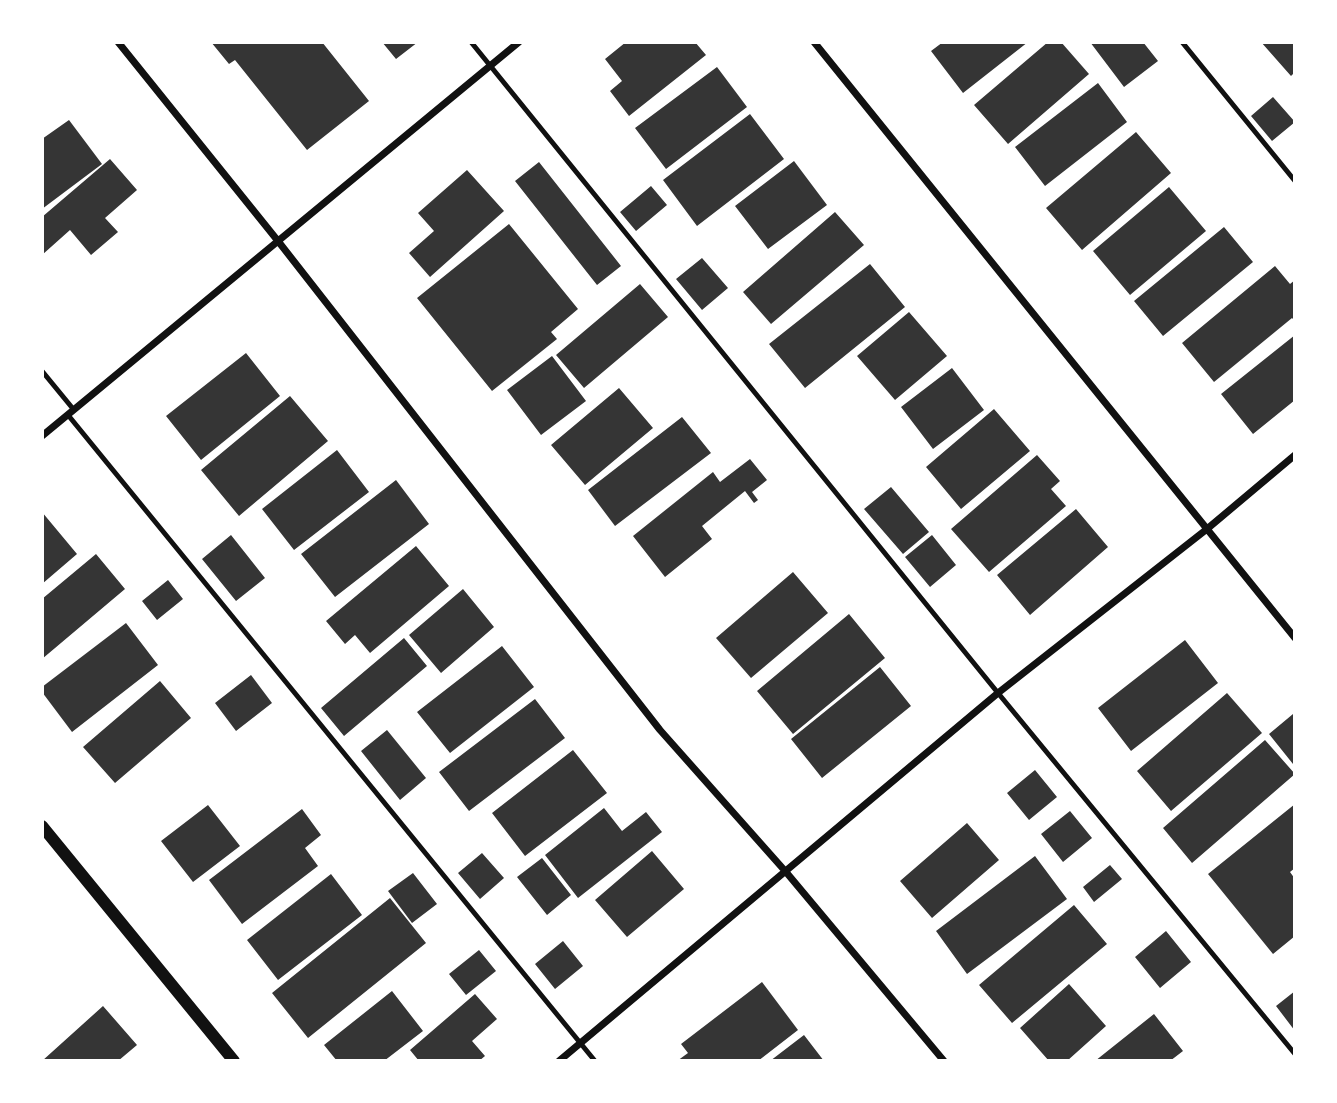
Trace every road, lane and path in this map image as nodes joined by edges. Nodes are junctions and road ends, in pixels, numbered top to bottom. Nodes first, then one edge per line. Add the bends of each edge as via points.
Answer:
1 (118, 42) edge
2 (471, 42) edge
3 (519, 42) edge
4 (814, 42) edge
5 (1182, 42) edge
6 (490, 66) junction
7 (1295, 181) edge
8 (278, 241) junction
9 (42, 371) edge
10 (71, 412) junction
11 (42, 436) edge
12 (1295, 455) edge
13 (1207, 529) junction
14 (1295, 638) edge
15 (998, 693) junction
16 (42, 826) edge
17 (786, 872) junction
18 (581, 1044) junction
19 (1295, 1054) edge
20 (234, 1061) edge
21 (559, 1061) edge
22 (595, 1061) edge
23 (944, 1061) edge

1 - 8 street
2 - 6 lane
3 - 6 street
4 - 13 street
5 - 7 lane
6 - 8 street
6 - 15 lane
8 - 10 street
8 - 17 street via 660,730
9 - 10 lane
10 - 11 street
10 - 18 lane
12 - 13 street
13 - 14 street
13 - 15 street
15 - 17 street
15 - 19 lane
16 - 20 street
17 - 18 street
17 - 23 street
18 - 21 street
18 - 22 lane

